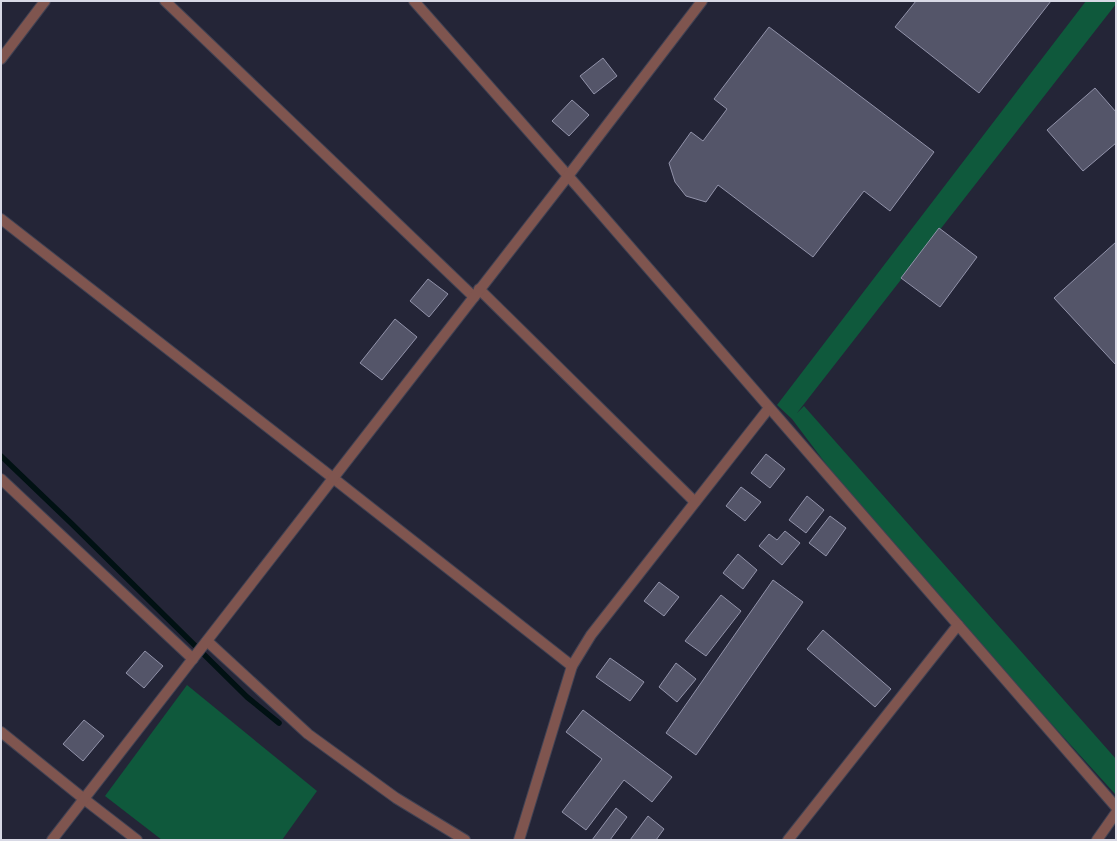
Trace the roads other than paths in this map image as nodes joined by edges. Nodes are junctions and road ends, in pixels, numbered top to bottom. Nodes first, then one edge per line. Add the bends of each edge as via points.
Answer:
1 (45, 1) edge
2 (165, 1) edge
3 (414, 1) edge
4 (702, 1) edge
5 (1, 59) edge
6 (568, 176) junction
7 (1, 219) edge
8 (477, 293) junction
9 (769, 408) junction
10 (334, 478) junction
11 (1, 479) edge
12 (695, 502) junction
13 (958, 625) junction
14 (207, 641) junction
15 (193, 659) junction
16 (572, 666) junction
17 (1, 732) edge
18 (84, 799) junction
19 (1116, 807) edge
20 (1116, 813) edge
21 (52, 840) edge
22 (137, 840) edge
23 (464, 840) edge
24 (519, 840) edge
25 (788, 840) edge
26 (1097, 840) edge

1 - 5 street
2 - 8 street
3 - 6 street
4 - 6 street
6 - 8 street
6 - 9 street
7 - 10 street
8 - 10 street
8 - 12 street
9 - 12 street
9 - 13 street
10 - 14 street
10 - 16 street
11 - 15 street
12 - 16 street via 591,635
13 - 19 street
13 - 25 street
14 - 15 street
14 - 23 street via 308,734 396,798
15 - 18 street
16 - 24 street
17 - 18 street
18 - 21 street
18 - 22 street
20 - 26 street

